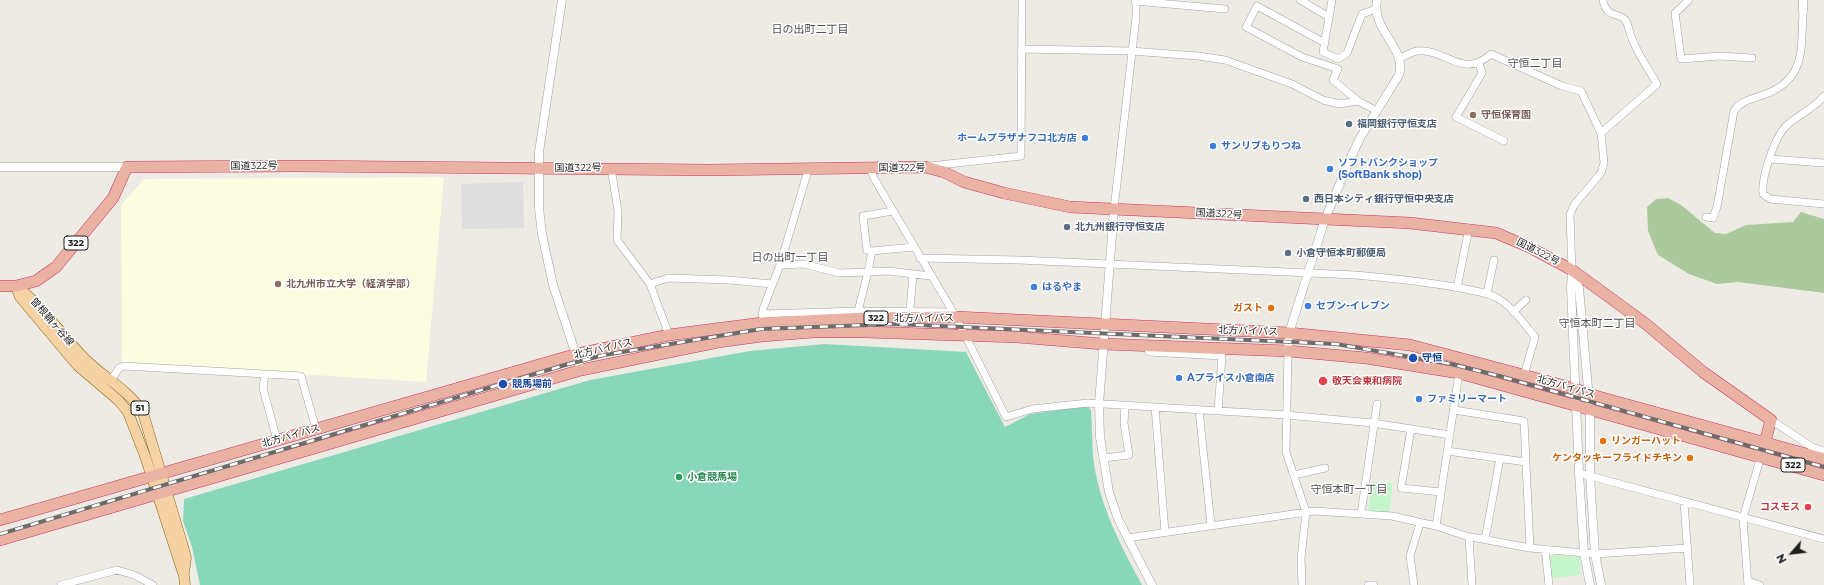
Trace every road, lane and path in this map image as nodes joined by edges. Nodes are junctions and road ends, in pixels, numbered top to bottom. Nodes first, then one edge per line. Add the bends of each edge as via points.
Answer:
1 (562, 0) edge
2 (1022, 0) edge
3 (1300, 0) edge
4 (1332, 0) edge
5 (1603, 0) edge
6 (1689, 0) edge
7 (1803, 0) edge
8 (1136, 1) edge
9 (1377, 4) edge
10 (1225, 9) dead end
11 (1803, 11) joint
12 (1329, 17) junction
13 (1325, 43) junction
14 (1022, 49) junction
15 (1131, 52) junction
16 (1400, 58) junction
17 (1752, 58) dead end
18 (1479, 63) junction
19 (1824, 96) edge
20 (1358, 100) junction
21 (1816, 106) junction
22 (1824, 106) edge
23 (1377, 111) junction
24 (1601, 134) junction
25 (1504, 141) dead end
26 (1770, 159) junction
27 (1824, 163) edge
28 (0, 167) edge
29 (809, 167) junction
30 (925, 167) junction
31 (127, 168) junction
32 (611, 168) junction
33 (540, 169) junction
34 (870, 169) junction
35 (1824, 204) edge
36 (1114, 210) junction
37 (893, 211) junction
38 (1706, 217) dead end
39 (1325, 219) junction
40 (1468, 228) junction
41 (914, 247) junction
42 (872, 251) junction
43 (920, 258) junction
44 (1494, 260) dead end
45 (1109, 264) junction
46 (780, 265) junction
47 (1572, 270) junction
48 (868, 272) junction
49 (912, 274) junction
50 (1308, 274) junction
51 (931, 276) junction
52 (650, 284) junction
53 (772, 284) junction
54 (0, 286) edge
55 (16, 286) junction
56 (1457, 288) junction
57 (1487, 294) junction
58 (1526, 300) dead end
59 (910, 310) junction
60 (858, 311) junction
61 (1513, 312) junction
62 (954, 315) junction
63 (762, 318) junction
64 (1105, 325) junction
65 (1289, 333) junction
66 (669, 335) junction
67 (964, 335) junction
68 (762, 336) junction
69 (1103, 344) junction
70 (1146, 346) junction
71 (1288, 351) junction
72 (577, 354) junction
73 (581, 370) junction
74 (1459, 373) junction
75 (265, 374) junction
76 (1524, 375) junction
77 (111, 380) junction
78 (1576, 389) junction
79 (1588, 394) junction
80 (1099, 404) junction
81 (1377, 404) dead end
82 (1125, 405) junction
83 (1577, 406) junction
84 (1155, 407) junction
85 (1199, 410) junction
86 (1454, 410) junction
87 (1590, 410) junction
88 (1218, 411) junction
89 (1286, 415) junction
90 (1771, 420) junction
91 (1373, 423) junction
92 (316, 429) junction
93 (1411, 429) junction
94 (1450, 435) junction
95 (277, 440) junction
96 (1764, 442) junction
97 (1447, 451) junction
98 (1824, 451) edge
99 (1761, 456) junction
100 (1103, 458) junction
101 (1500, 458) junction
102 (1824, 459) edge
103 (1526, 462) junction
104 (1325, 468) dead end
105 (1579, 473) junction
106 (156, 474) junction
107 (1824, 474) edge
108 (1294, 475) junction
109 (1590, 476) junction
110 (1441, 492) junction
111 (162, 493) junction
112 (1684, 502) junction
113 (1306, 512) junction
114 (1361, 514) junction
115 (1743, 518) junction
116 (0, 520) edge
117 (1420, 523) junction
118 (1211, 525) junction
119 (1436, 526) junction
120 (1165, 532) junction
121 (1470, 537) junction
122 (1127, 538) junction
123 (1824, 539) edge
124 (0, 540) edge
125 (1485, 540) junction
126 (1530, 548) junction
127 (1688, 548) junction
128 (1545, 549) junction
129 (1584, 553) junction
130 (1595, 554) junction
131 (184, 580) edge
132 (1748, 583) edge
133 (61, 585) edge
134 (153, 585) edge
135 (1152, 585) edge
136 (1302, 585) edge
137 (1368, 585) edge
138 (1374, 585) edge
139 (1414, 585) edge
140 (1472, 585) edge
141 (1549, 585) edge
142 (1590, 585) edge
143 (1601, 585) edge
144 (1690, 585) edge
145 (1760, 585) edge

1 - 33 street via 539,152
2 - 14 street
3 - 12 street
4 - 12 street
5 - 24 street via 1604,6 1612,15 1625,20 1633,42 1657,84
6 - 17 street via 1675,13 1681,59 1720,56
7 - 11 street
8 - 10 street
8 - 15 street
9 - 13 street via 1362,14 1347,53 1338,59 1323,52
9 - 16 street via 1381,27
11 - 38 street via 1799,65 1794,74 1777,89 1744,101 1734,111 1717,208 1713,218
12 - 13 street
13 - 20 street via 1257,6 1246,26 1302,57 1338,69 1333,80
14 - 15 street
14 - 30 street via 1022,156
15 - 20 street via 1225,60 1292,84 1323,100 1339,104
15 - 36 street
16 - 18 street via 1417,51 1464,64
16 - 23 street via 1401,68 1398,75
18 - 24 street via 1491,54 1562,86 1581,91
18 - 25 street via 1482,73 1456,117
19 - 21 street
20 - 23 street
21 - 22 street
21 - 26 street via 1785,127
23 - 39 street via 1352,154
24 - 47 street via 1603,167 1574,205 1570,215
26 - 27 street
26 - 35 street via 1762,184 1763,194 1770,199
28 - 31 street
29 - 32 highway, 国道322号 via 710,170
29 - 34 highway, 国道322号
29 - 46 street
30 - 34 highway, 国道322号
30 - 36 highway, 国道322号 via 944,172 964,182 1030,200 1070,207
31 - 33 highway, 国道322号 via 297,166
31 - 55 highway, 322 via 113,198 56,267 36,281
32 - 33 highway, 国道322号
32 - 52 street via 618,211 617,240
33 - 72 street via 539,208 542,234 553,285
34 - 37 street
36 - 39 highway, 国道322号
36 - 45 street
37 - 41 street
37 - 42 street via 863,216 867,250
39 - 40 highway, 国道322号
39 - 50 street
40 - 47 highway, 国道322号 via 1496,233 1514,240
40 - 56 street
41 - 42 street
41 - 43 street
42 - 48 street
43 - 45 street
43 - 51 street
44 - 57 street
45 - 50 street
45 - 64 street
46 - 48 street via 804,264 840,273
46 - 53 street
47 - 78 street
47 - 79 street via 1579,288
47 - 90 highway, 国道322号 via 1646,324 1703,372
48 - 49 street via 888,270
48 - 60 street
49 - 51 street
49 - 59 street
50 - 56 street via 1405,279
50 - 65 street
51 - 62 street
52 - 53 street via 668,278
52 - 66 street
53 - 63 street via 762,309
54 - 55 highway, 322
55 - 77 main road, 曽根鞘ヶ谷線 / 51 via 31,297 79,353
55 - 106 main road, 曽根鞘ヶ谷線 / 51 via 20,297 74,362 124,406
56 - 57 street
57 - 61 street via 1498,298
58 - 61 street
59 - 60 street
59 - 62 street
60 - 63 street
61 - 76 street via 1535,337
62 - 63 highway, 北方バイパス / 322
62 - 64 highway, 北方バイパス / 322
62 - 67 street
63 - 66 highway, 北方バイパス / 322
63 - 68 street
64 - 65 highway, 北方バイパス / 322
64 - 69 street
65 - 71 street
65 - 76 highway, 北方バイパス / 322 via 1410,345
66 - 72 highway, 北方バイパス / 322
67 - 68 highway, 北方バイパス / 322 via 865,332
67 - 69 highway, 北方バイパス / 322
67 - 80 street via 1006,418 1032,409
68 - 73 highway, 北方バイパス / 322 via 718,342
69 - 70 highway, 北方バイパス / 322
69 - 80 street
70 - 71 highway, 北方バイパス / 322
70 - 88 street via 1149,352 1222,356
71 - 74 highway, 北方バイパス / 322 via 1338,355
71 - 89 street
72 - 73 street
72 - 92 highway, 北方バイパス / 322
73 - 111 highway, 北方バイパス / 322
74 - 83 highway, 北方バイパス / 322
74 - 86 street
75 - 77 street via 124,366 119,368
75 - 92 street via 302,376
75 - 95 street via 263,388
76 - 78 highway, 北方バイパス / 322
77 - 106 main road, 曽根鞘ヶ谷線 / 51 via 143,413
78 - 79 highway, 北方バイパス / 322
78 - 83 street
79 - 87 street
79 - 96 highway, 北方バイパス / 322
80 - 82 street
80 - 100 street
81 - 91 street
82 - 84 street
82 - 100 street via 1124,423 1129,455
83 - 87 highway, 北方バイパス / 322
83 - 105 street
84 - 85 street
84 - 120 street
85 - 88 street
85 - 118 street
86 - 94 street
86 - 103 street via 1524,421
87 - 99 highway, 北方バイパス / 322
87 - 109 street
88 - 89 street
89 - 91 street
89 - 108 street via 1286,452
90 - 96 highway
90 - 98 street via 1812,447
91 - 93 street
91 - 114 street
92 - 95 highway, 北方バイパス / 322
93 - 94 street
93 - 110 street via 1401,488
94 - 97 street
95 - 106 highway, 北方バイパス / 322
96 - 99 highway
96 - 102 highway, 322
97 - 101 street
97 - 110 street
99 - 107 highway, 322
99 - 115 street
100 - 122 street via 1109,492
101 - 103 street
101 - 125 street
103 - 126 street
104 - 108 street
105 - 109 street
105 - 129 street
106 - 111 main road, 曽根鞘ヶ谷線 / 51
106 - 116 highway, 北方バイパス / 322
108 - 113 street
109 - 112 street
109 - 130 street
110 - 119 street
111 - 124 highway, 北方バイパス / 322
111 - 131 main road, 曽根鞘ヶ谷線 / 51 via 186,558
112 - 115 street
112 - 127 street
113 - 114 street
113 - 118 street
113 - 136 street via 1301,558
114 - 117 street via 1392,516
115 - 123 street
115 - 132 street
117 - 119 street
117 - 139 street via 1410,556
118 - 120 street
119 - 121 street
120 - 122 street
121 - 125 street
121 - 140 street
122 - 135 street
125 - 126 street
126 - 128 street
127 - 130 street
127 - 144 street
128 - 129 street
128 - 141 street
129 - 130 street
129 - 142 street
130 - 143 street
132 - 145 street
133 - 134 street via 117,570
137 - 138 street

